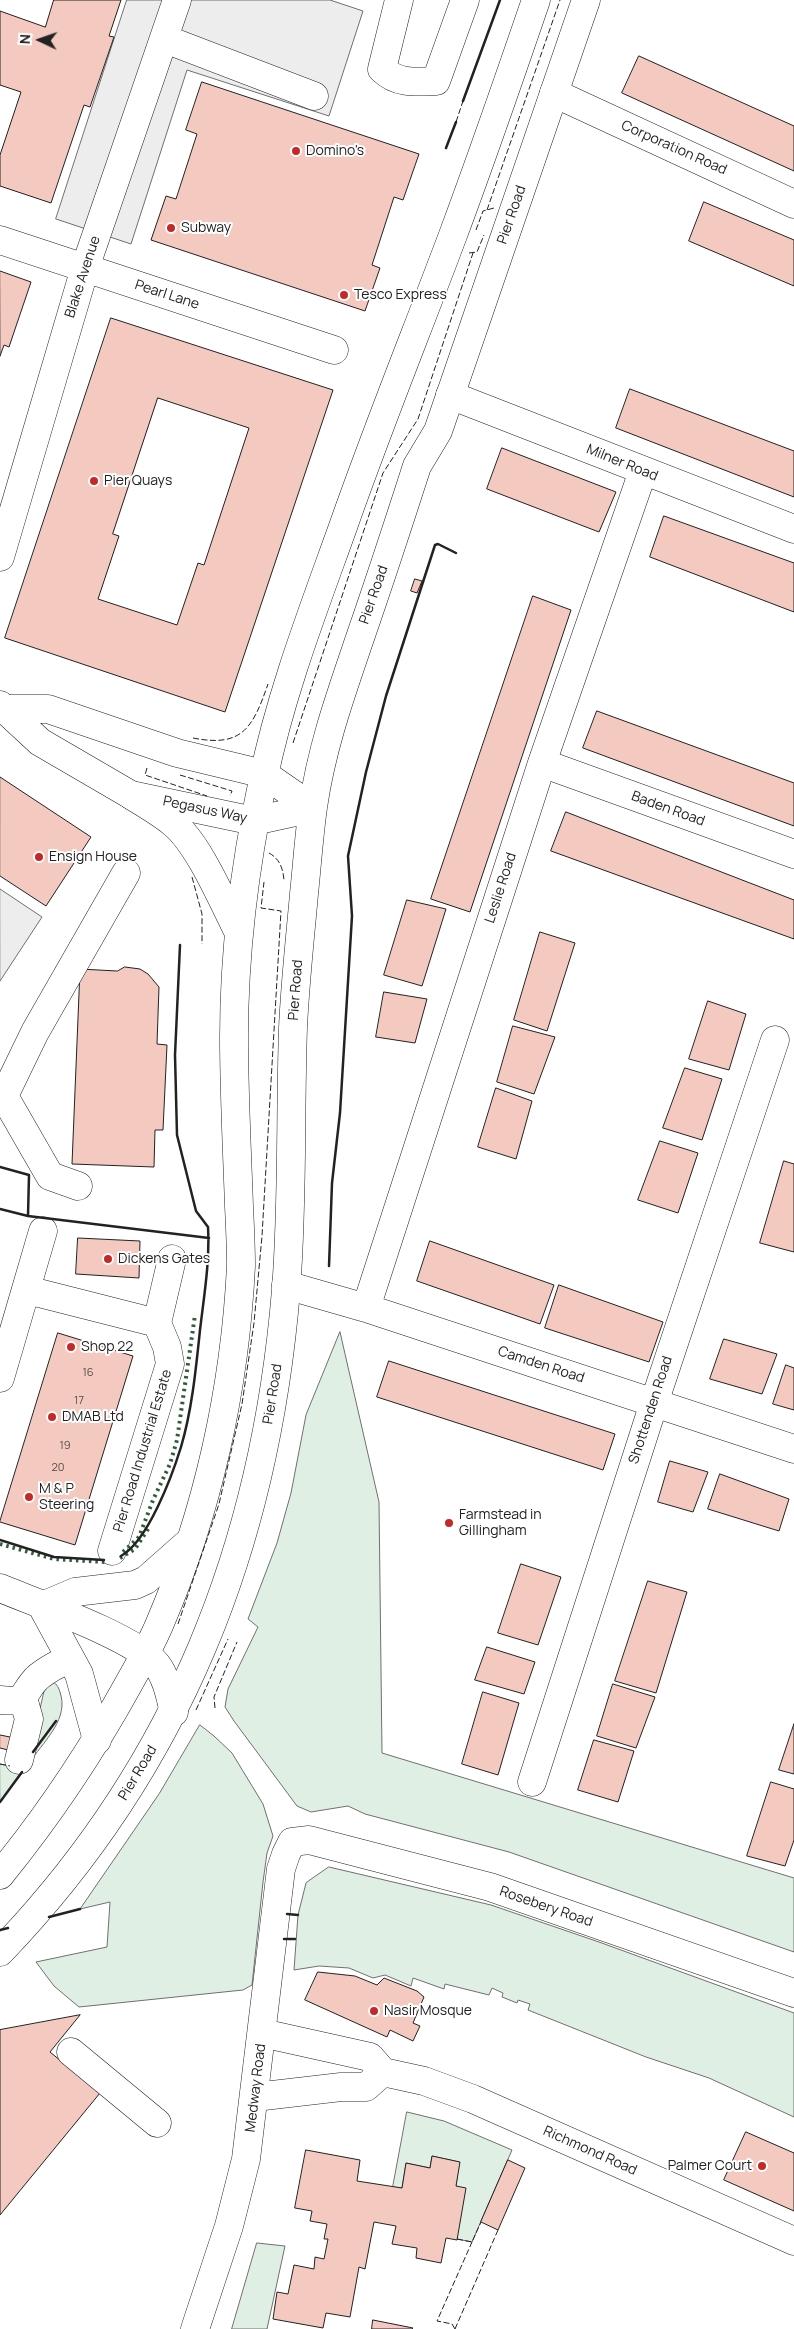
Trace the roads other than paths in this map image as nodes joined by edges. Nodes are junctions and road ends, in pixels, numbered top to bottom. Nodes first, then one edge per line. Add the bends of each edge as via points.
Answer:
1 (176, 0) edge
2 (399, 0) edge
3 (465, 0) edge
4 (536, 0) edge
5 (586, 0) edge
6 (164, 39) junction
7 (554, 93) junction
8 (314, 96) dead end
9 (794, 204) edge
10 (0, 240) edge
11 (84, 268) junction
12 (334, 350) dead end
13 (450, 395) junction
14 (643, 471) junction
15 (794, 529) edge
16 (0, 557) edge
17 (3, 707) edge
18 (542, 763) junction
19 (264, 774) junction
20 (131, 795) junction
21 (313, 808) junction
22 (254, 821) junction
23 (794, 854) edge
24 (126, 872) dead end
25 (240, 933) junction
26 (775, 1040) dead end
27 (2, 1096) edge
28 (78, 1186) dead end
29 (43, 1231) dead end
30 (172, 1259) dead end
31 (286, 1285) junction
32 (27, 1290) junction
33 (366, 1308) junction
34 (157, 1323) junction
35 (0, 1378) edge
36 (654, 1403) junction
37 (794, 1449) edge
38 (189, 1542) junction
39 (112, 1551) dead end
40 (0, 1588) edge
41 (42, 1606) junction
42 (145, 1653) junction
43 (69, 1658) junction
44 (12, 1699) edge
45 (174, 1712) junction
46 (97, 1740) junction
47 (20, 1760) dead end
48 (532, 1782) dead end
49 (292, 1842) joint
50 (0, 1875) edge
51 (0, 1952) edge
52 (794, 1993) edge
53 (262, 2033) junction
54 (70, 2052) dead end
55 (383, 2072) junction
56 (255, 2097) junction
57 (157, 2124) dead end
58 (794, 2241) edge
59 (195, 2329) edge

1 - 6 street, Blake Avenue
2 - 3 street via 382,69 390,77 412,83 436,81
4 - 19 street via 458,223 374,440 297,658
5 - 7 street, Pier Road
6 - 8 street
6 - 11 street, Blake Avenue
7 - 9 street, Corporation Road
7 - 13 street, Pier Road
10 - 11 street, Pearl Lane
11 - 12 street, Pearl Lane
11 - 16 street, Blake Avenue
13 - 14 street, Milner Road
13 - 21 street, Pier Road via 438,431 418,466 327,736
14 - 15 street, Milner Road
14 - 18 street, Leslie Road
17 - 19 street, Pegasus Way via 48,709 177,753
17 - 20 street, Pegasus Way via 40,742
18 - 23 street, Baden Road
18 - 33 street, Leslie Road
19 - 21 street, Pegasus Way
19 - 22 street
20 - 22 street, Pegasus Way
20 - 25 street via 183,833
21 - 22 street, Pegasus Way
21 - 31 street, Pier Road via 295,981
22 - 25 street
24 - 27 street
25 - 38 street via 234,1030 241,1264 221,1424
26 - 36 street, Shottenden Road
27 - 28 street via 50,1176
29 - 32 street
30 - 34 street
31 - 33 street, Camden Road
31 - 45 street, Pier Road via 270,1418 248,1516 220,1606
32 - 34 street
32 - 35 street
33 - 36 street, Camden Road
34 - 39 street, Pier Road Industrial Estate via 170,1364
36 - 37 street, Camden Road
36 - 48 street, Shottenden Road
38 - 41 street via 146,1580 135,1585 76,1592
38 - 42 street via 159,1626
40 - 41 street
41 - 42 street
41 - 43 street
42 - 45 street via 158,1666 167,1684
42 - 46 street
43 - 44 street
43 - 46 street via 79,1674
44 - 47 street via 29,1719
45 - 51 street, Pier Road via 113,1813 59,1887
46 - 50 street
49 - 52 street, Rosebery Road via 309,1840 490,1887
49 - 53 street, Medway Road via 281,1869
53 - 55 street, Richmond Road via 370,2057
53 - 56 street, Medway Road
54 - 57 street
55 - 56 street via 366,2087
55 - 58 street, Richmond Road via 424,2081 473,2099
56 - 59 street, Medway Road via 246,2159 229,2226

